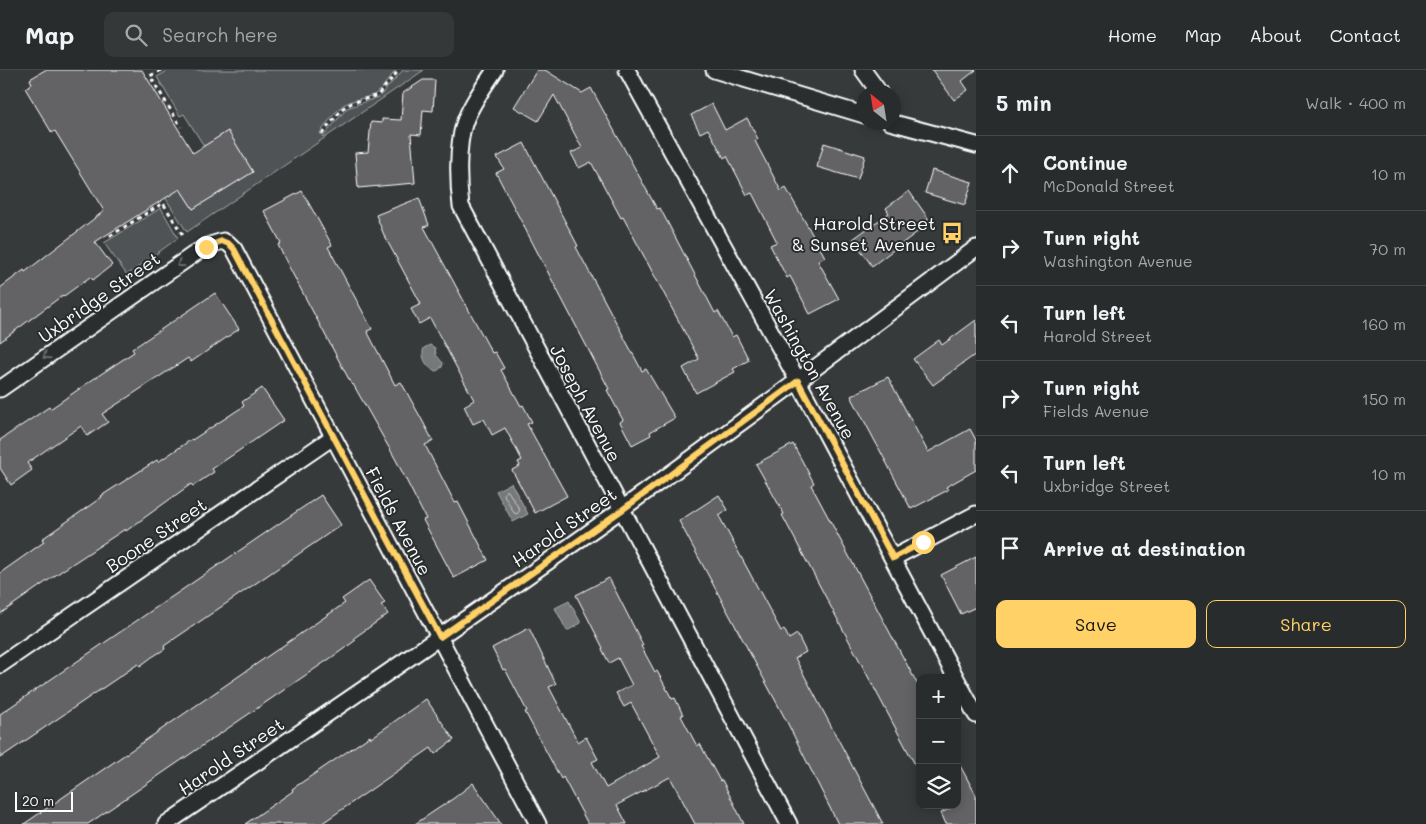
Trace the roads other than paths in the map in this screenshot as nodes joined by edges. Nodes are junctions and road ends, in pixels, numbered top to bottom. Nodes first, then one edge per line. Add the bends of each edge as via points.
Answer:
1 (495, 70) edge
2 (626, 70) edge
3 (714, 70) edge
4 (863, 70) edge
5 (874, 85) edge
6 (856, 113) edge
7 (901, 125) edge
8 (976, 145) edge
9 (222, 241) joint
10 (976, 248) edge
11 (798, 381) junction
12 (0, 389) edge
13 (333, 437) junction
14 (622, 510) junction
15 (976, 514) edge
16 (893, 558) junction
17 (440, 637) junction
18 (0, 665) edge
19 (954, 674) edge
20 (961, 687) edge
21 (976, 715) edge
22 (166, 824) edge
23 (538, 824) edge
24 (789, 824) edge

1 - 14 street, Joseph Avenue via 464,125 459,161 461,206
2 - 11 street, Washington Avenue
3 - 6 street
4 - 5 street
7 - 8 street
9 -> 12 street, Uxbridge Street via 197,252
9 - 13 street, Fields Avenue via 234,249
10 - 11 street, Harold Street
11 - 14 street, Harold Street
11 - 16 street, Washington Avenue
13 - 17 street, Fields Avenue
13 - 18 street, Boone Street
14 - 17 street, Harold Street
14 - 24 street, Joseph Avenue
15 - 16 street
16 - 19 street, Washington Avenue
17 - 22 street, Harold Street
17 - 23 street, Fields Avenue
20 - 21 street, Washington Avenue

